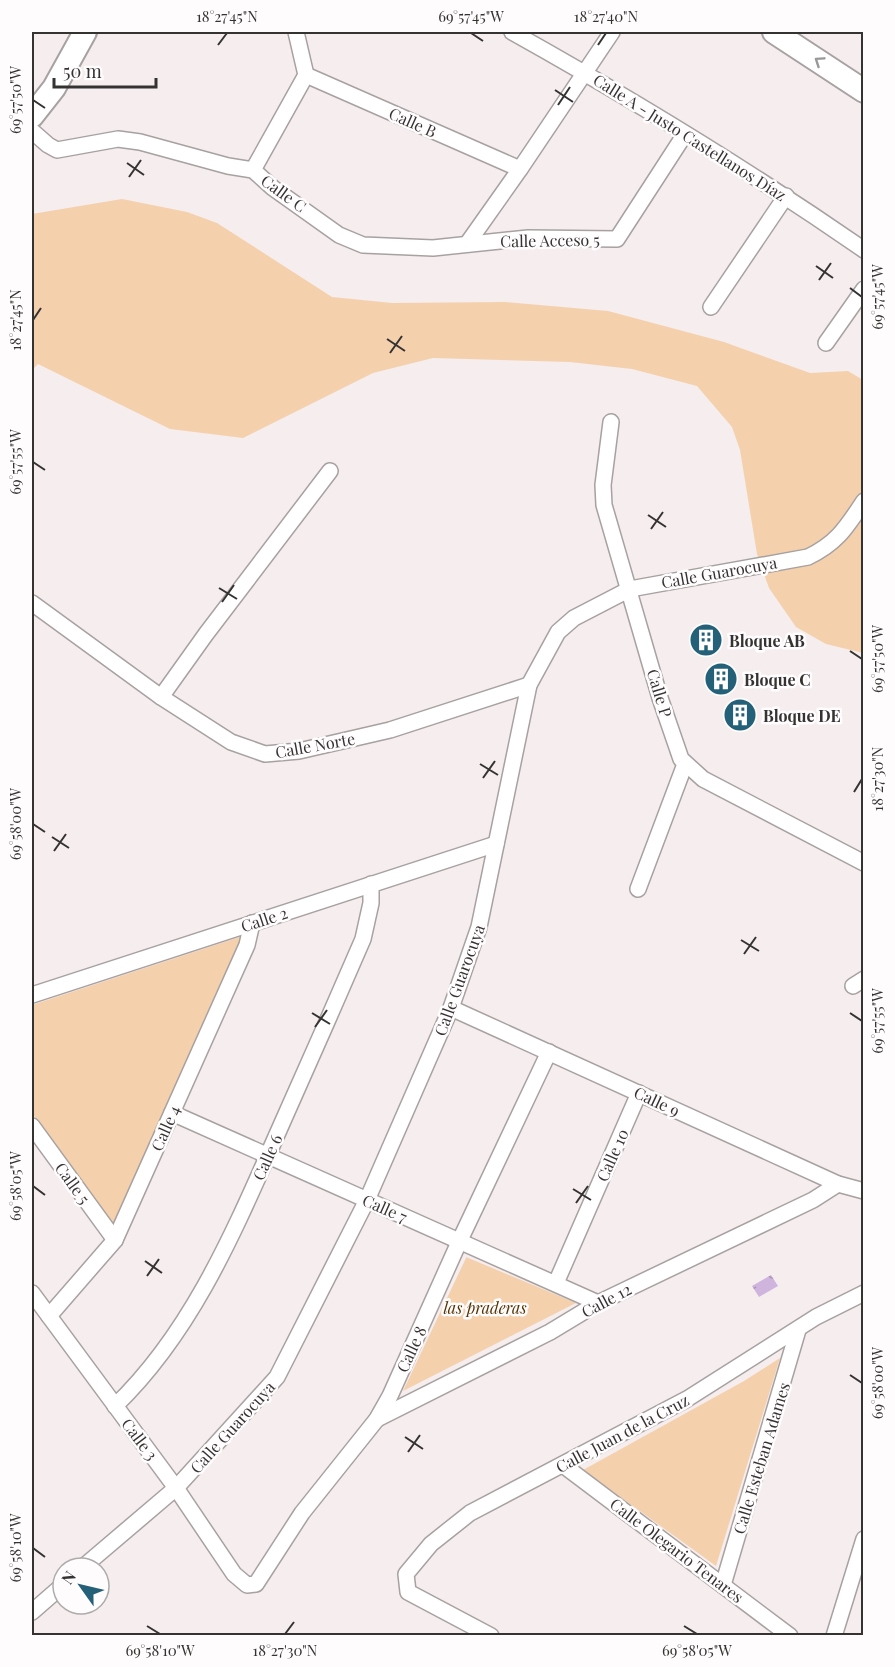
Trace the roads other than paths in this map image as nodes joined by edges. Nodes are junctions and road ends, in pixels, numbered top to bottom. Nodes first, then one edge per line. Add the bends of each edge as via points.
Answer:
1 (85, 32) edge
2 (296, 32) edge
3 (512, 32) edge
4 (612, 32) edge
5 (774, 32) edge
6 (586, 73) junction
7 (306, 75) junction
8 (864, 91) edge
9 (32, 116) edge
10 (32, 131) edge
11 (685, 134) junction
12 (253, 170) junction
13 (520, 170) junction
14 (786, 196) junction
15 (466, 244) junction
16 (864, 250) edge
17 (864, 289) edge
18 (711, 307) dead end
19 (826, 343) dead end
20 (611, 422) dead end
21 (330, 471) dead end
22 (864, 501) edge
23 (630, 588) junction
24 (32, 603) edge
25 (529, 685) junction
26 (161, 697) junction
27 (685, 764) junction
28 (496, 844) junction
29 (864, 863) edge
30 (371, 884) junction
31 (638, 889) dead end
32 (252, 923) junction
33 (32, 995) edge
34 (452, 1008) junction
35 (549, 1052) junction
36 (639, 1094) junction
37 (172, 1113) junction
38 (32, 1126) edge
39 (267, 1157) junction
40 (838, 1184) junction
41 (864, 1191) edge
42 (367, 1200) junction
43 (115, 1240) junction
44 (460, 1240) junction
45 (556, 1283) junction
46 (32, 1293) edge
47 (864, 1293) edge
48 (598, 1303) junction
49 (49, 1316) junction
50 (798, 1330) junction
51 (115, 1406) junction
52 (377, 1419) junction
53 (563, 1465) junction
54 (176, 1488) junction
55 (864, 1539) edge
56 (96, 1556) edge
57 (247, 1585) joint
58 (723, 1585) junction
59 (51, 1595) edge
60 (32, 1612) edge
61 (491, 1635) edge
62 (790, 1635) edge
63 (834, 1635) edge

1 - 9 street via 54,88
2 - 7 street
3 - 6 street, Calle A - Justo Castellanos Díaz
4 - 6 street
8 -> 5 street
6 - 11 street, Calle A - Justo Castellanos Díaz
6 - 13 street
7 - 12 street
7 - 13 street, Calle B
10 - 12 street, Calle C via 57,150 118,139
11 - 14 street, Calle A - Justo Castellanos Díaz
11 - 15 street, Calle Acceso 5 via 617,239 528,238
12 - 15 street, Calle C via 339,235 363,245 433,248
13 - 15 street
14 - 16 street, Calle A - Justo Castellanos Díaz
14 - 18 street
17 - 19 street
20 - 23 street, Calle P via 604,505
21 - 26 street
22 - 23 street, Calle Guarocuya via 828,547 808,557
23 - 25 street, Calle Guarocuya via 574,618 558,632
23 - 27 street, Calle P via 660,698
24 - 26 street, Calle Norte
25 - 26 street, Calle Norte via 390,730 283,754 265,754 231,742
25 - 28 street, Calle Guarocuya
27 - 29 street via 704,779
27 - 31 street
28 - 30 street, Calle 2
28 - 34 street, Calle Guarocuya via 479,927
30 - 32 street, Calle 2
30 - 39 street, Calle 6 via 363,939
32 - 33 street, Calle 2
32 - 37 street, Calle 4 via 247,945
34 - 35 street, Calle 9
34 - 42 street, Calle Guarocuya
35 - 36 street, Calle 9
35 - 44 street, Calle 8
36 - 40 street, Calle 9
36 - 45 street, Calle 10
37 - 39 street, Calle 7
37 - 43 street, Calle 4
38 - 43 street, Calle 5
39 - 42 street, Calle 7
39 - 51 street, Calle 6 via 187,1317
40 - 41 street, Calle 9
40 - 48 street, Calle 12 via 813,1200
42 - 44 street, Calle 7
42 - 54 street, Calle Guarocuya via 277,1377
43 - 49 street, Calle 4
44 - 45 street, Calle 7
44 - 52 street, Calle 8
45 - 48 street, Calle 7
46 - 49 street, Calle 3
47 - 50 street, Calle Juan de la Cruz
48 - 52 street, Calle 12 via 550,1332
49 - 51 street, Calle 3
50 - 53 street, Calle Juan de la Cruz via 687,1399
50 - 58 street, Calle Esteban Adames
51 - 54 street, Calle 3
52 - 57 street, Calle 8 via 302,1513 260,1580
53 - 58 street, Calle Olegario Tenares
53 - 61 street, Calle Juan de la Cruz via 470,1513 431,1544 406,1574 408,1593
54 - 56 street, Calle Guarocuya
54 - 57 street, Calle 3 via 234,1574
55 - 63 street
58 - 62 street, Calle Olegario Tenares
59 - 60 street

